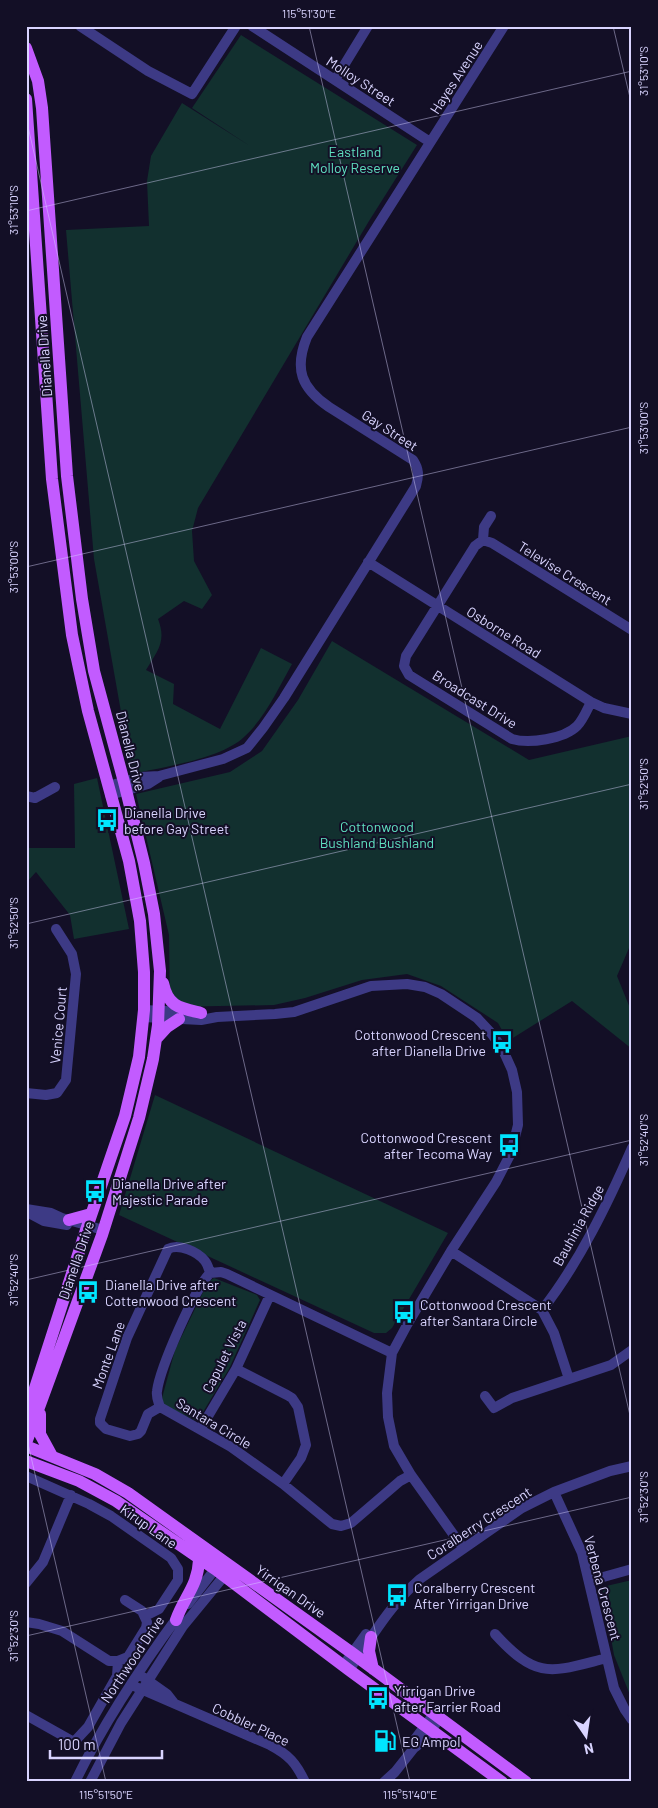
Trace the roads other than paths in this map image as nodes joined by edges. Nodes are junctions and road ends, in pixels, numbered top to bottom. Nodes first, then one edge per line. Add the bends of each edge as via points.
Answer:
1 (80, 26) edge
2 (236, 26) edge
3 (252, 26) edge
4 (368, 26) edge
5 (504, 26) edge
6 (26, 48) edge
7 (335, 80) junction
8 (26, 99) edge
9 (44, 137) junction
10 (28, 142) edge
11 (430, 142) junction
12 (28, 164) edge
13 (26, 187) edge
14 (48, 191) junction
15 (35, 211) junction
16 (491, 516) dead end
17 (483, 540) junction
18 (368, 562) junction
19 (437, 606) junction
20 (632, 630) edge
21 (591, 702) junction
22 (632, 714) edge
23 (125, 786) junction
24 (55, 787) dead end
25 (109, 790) junction
26 (26, 796) edge
27 (56, 930) dead end
28 (160, 971) junction
29 (201, 1013) junction
30 (144, 1014) junction
31 (158, 1014) junction
32 (217, 1016) junction
33 (180, 1019) junction
34 (156, 1039) junction
35 (26, 1093) edge
36 (632, 1148) edge
37 (26, 1211) edge
38 (69, 1220) joint
39 (88, 1223) junction
40 (102, 1232) junction
41 (451, 1251) junction
42 (210, 1273) junction
43 (270, 1295) junction
44 (542, 1310) junction
45 (632, 1350) edge
46 (392, 1353) junction
47 (236, 1368) junction
48 (569, 1379) junction
49 (485, 1396) dead end
50 (160, 1406) junction
51 (30, 1411) edge
52 (201, 1428) junction
53 (26, 1445) edge
54 (52, 1456) junction
55 (26, 1461) edge
56 (632, 1466) edge
57 (411, 1475) junction
58 (26, 1476) edge
59 (283, 1484) junction
60 (554, 1492) junction
61 (71, 1495) junction
62 (463, 1548) junction
63 (200, 1560) junction
64 (223, 1568) junction
65 (632, 1569) edge
66 (589, 1581) junction
67 (26, 1583) edge
68 (125, 1600) dead end
69 (145, 1616) junction
70 (384, 1616) junction
71 (176, 1620) junction
72 (26, 1622) edge
73 (495, 1634) dead end
74 (371, 1637) junction
75 (355, 1655) junction
76 (607, 1658) junction
77 (118, 1661) junction
78 (346, 1668) junction
79 (373, 1669) junction
80 (137, 1674) junction
81 (148, 1680) junction
82 (131, 1684) junction
83 (141, 1690) junction
84 (174, 1703) junction
85 (26, 1715) edge
86 (437, 1716) junction
87 (632, 1720) edge
88 (428, 1728) junction
89 (75, 1782) edge
90 (90, 1782) edge
91 (305, 1782) edge
92 (384, 1782) edge
93 (502, 1782) edge
94 (526, 1782) edge

1 - 2 street via 192,94
3 - 7 street, Molloy Street
4 - 7 street
5 - 11 street, Hayes Avenue
6 - 9 main road, Dianella Drive via 40,92
7 - 11 street, Molloy Street
8 - 10 main road, Dianella Drive
9 - 12 main road
9 - 14 main road, Dianella Drive
10 - 12 main road, Dianella Drive
11 - 18 street, Gay Street via 301,351 302,379 315,398 413,460 418,468 416,486
12 - 14 main road via 40,170
12 - 15 main road, Dianella Drive
13 - 15 main road
14 - 23 main road, Dianella Drive via 67,476 82,599 94,671
15 - 25 main road, Dianella Drive via 52,479 67,598 80,674
16 - 17 street via 484,527
17 - 19 street via 475,546
17 - 20 street, Televise Crescent
18 - 19 street, Osborne Road
18 - 23 street, Gay Street via 284,698 246,748 223,759 141,778
19 - 21 street, Osborne Road
19 - 21 street, Broadcast Drive via 406,656 404,666 417,680 521,742 570,732 582,720
21 - 22 street, Osborne Road
23 - 25 street, Gay Street
23 - 28 main road, Dianella Drive via 154,914
24 - 26 street via 35,798
25 - 30 main road, Dianella Drive via 140,921
27 - 35 street, Venice Court via 72,954 76,974 66,1080 57,1093
28 - 29 main road via 164,991 172,1003
28 - 31 main road, Dianella Drive
29 - 31 street
29 - 32 street
30 - 31 street
30 - 39 main road, Dianella Drive via 125,1116
31 - 33 street
31 - 34 main road, Dianella Drive
32 - 33 street via 201,1020
32 - 41 street via 294,1012 371,986 398,984 425,987 477,1018 502,1048 512,1070 517,1092 518,1125 511,1153 496,1182
33 - 34 main road
34 - 40 main road, Dianella Drive via 139,1118
36 - 44 street, Bauhinia Ridge via 612,1194 559,1288
37 - 38 street via 47,1212
37 - 39 street via 44,1221
38 - 39 main road
39 - 40 street
39 - 51 main road, Dianella Drive
40 - 51 main road, Dianella Drive
41 - 44 street
41 - 46 street
42 - 43 street via 227,1274
42 - 50 street, Santara Circle via 174,1342 158,1386
42 - 50 street, Monte Lane via 204,1260 197,1255 178,1246 168,1248 127,1338 100,1423 125,1435 138,1434 148,1414
43 - 46 street
43 - 47 street, Capulet Vista
44 - 48 street via 554,1333
45 - 48 street via 611,1365
46 - 57 street via 388,1417 394,1446
47 - 52 street, Capulet Vista
47 - 59 street via 287,1394 298,1407 305,1452
48 - 49 street via 512,1398 494,1408
50 - 52 street, Santara Circle
51 - 53 main road, Dianella Drive
51 - 54 main road
52 - 59 street, Santara Circle
53 - 54 main road, Yirrigan Drive
54 - 64 main road, Yirrigan Drive via 128,1492
55 - 63 main road, Yirrigan Drive via 100,1492
56 - 60 street, Coralberry Crescent
57 - 59 street, Santara Circle via 351,1523 342,1526 332,1524
57 - 62 street
58 - 61 street, Kirup Lane
60 - 62 street, Coralberry Crescent via 522,1508
60 - 66 street, Verbena Crescent via 582,1553
61 - 67 street via 43,1562
61 - 69 street, Kirup Lane via 111,1516 175,1563 178,1580 158,1609
62 - 70 street, Coralberry Crescent via 405,1593
63 - 64 main road, Yirrigan Drive
63 - 71 main road via 194,1587
64 - 71 street, Northwood Drive
64 - 75 main road, Yirrigan Drive
64 - 78 main road, Yirrigan Drive
64 - 81 street, Northwood Drive
65 - 66 street
66 - 76 street, Verbena Crescent
68 - 69 street
69 - 77 street via 146,1628 128,1657
70 - 74 street, Coralberry Crescent
70 - 75 street, Coralberry Crescent via 373,1624
71 - 80 street, Northwood Drive
72 - 77 street via 62,1631 109,1661
73 - 76 street via 528,1664 541,1669 558,1670
74 - 75 street, Coralberry Crescent
74 - 79 main road via 369,1651
75 - 78 street, Coralberry Crescent
75 - 79 main road, Yirrigan Drive
76 - 87 street, Verbena Crescent via 614,1688
77 - 85 street via 117,1676 88,1727 74,1742
78 - 88 main road, Yirrigan Drive
79 - 86 main road, Yirrigan Drive
80 - 81 street, Cobbler Place
80 - 82 street, Northwood Drive
81 - 83 street, Northwood Drive
81 - 84 street, Cobbler Place
82 - 83 street, Cobbler Place
82 - 89 street, Northwood Drive via 93,1744
83 - 84 street, Cobbler Place
83 - 90 street, Northwood Drive
84 - 91 street, Cobbler Place via 286,1753
86 - 88 street
86 - 94 main road, Yirrigan Drive
88 - 92 street via 422,1742
88 - 93 main road, Yirrigan Drive

